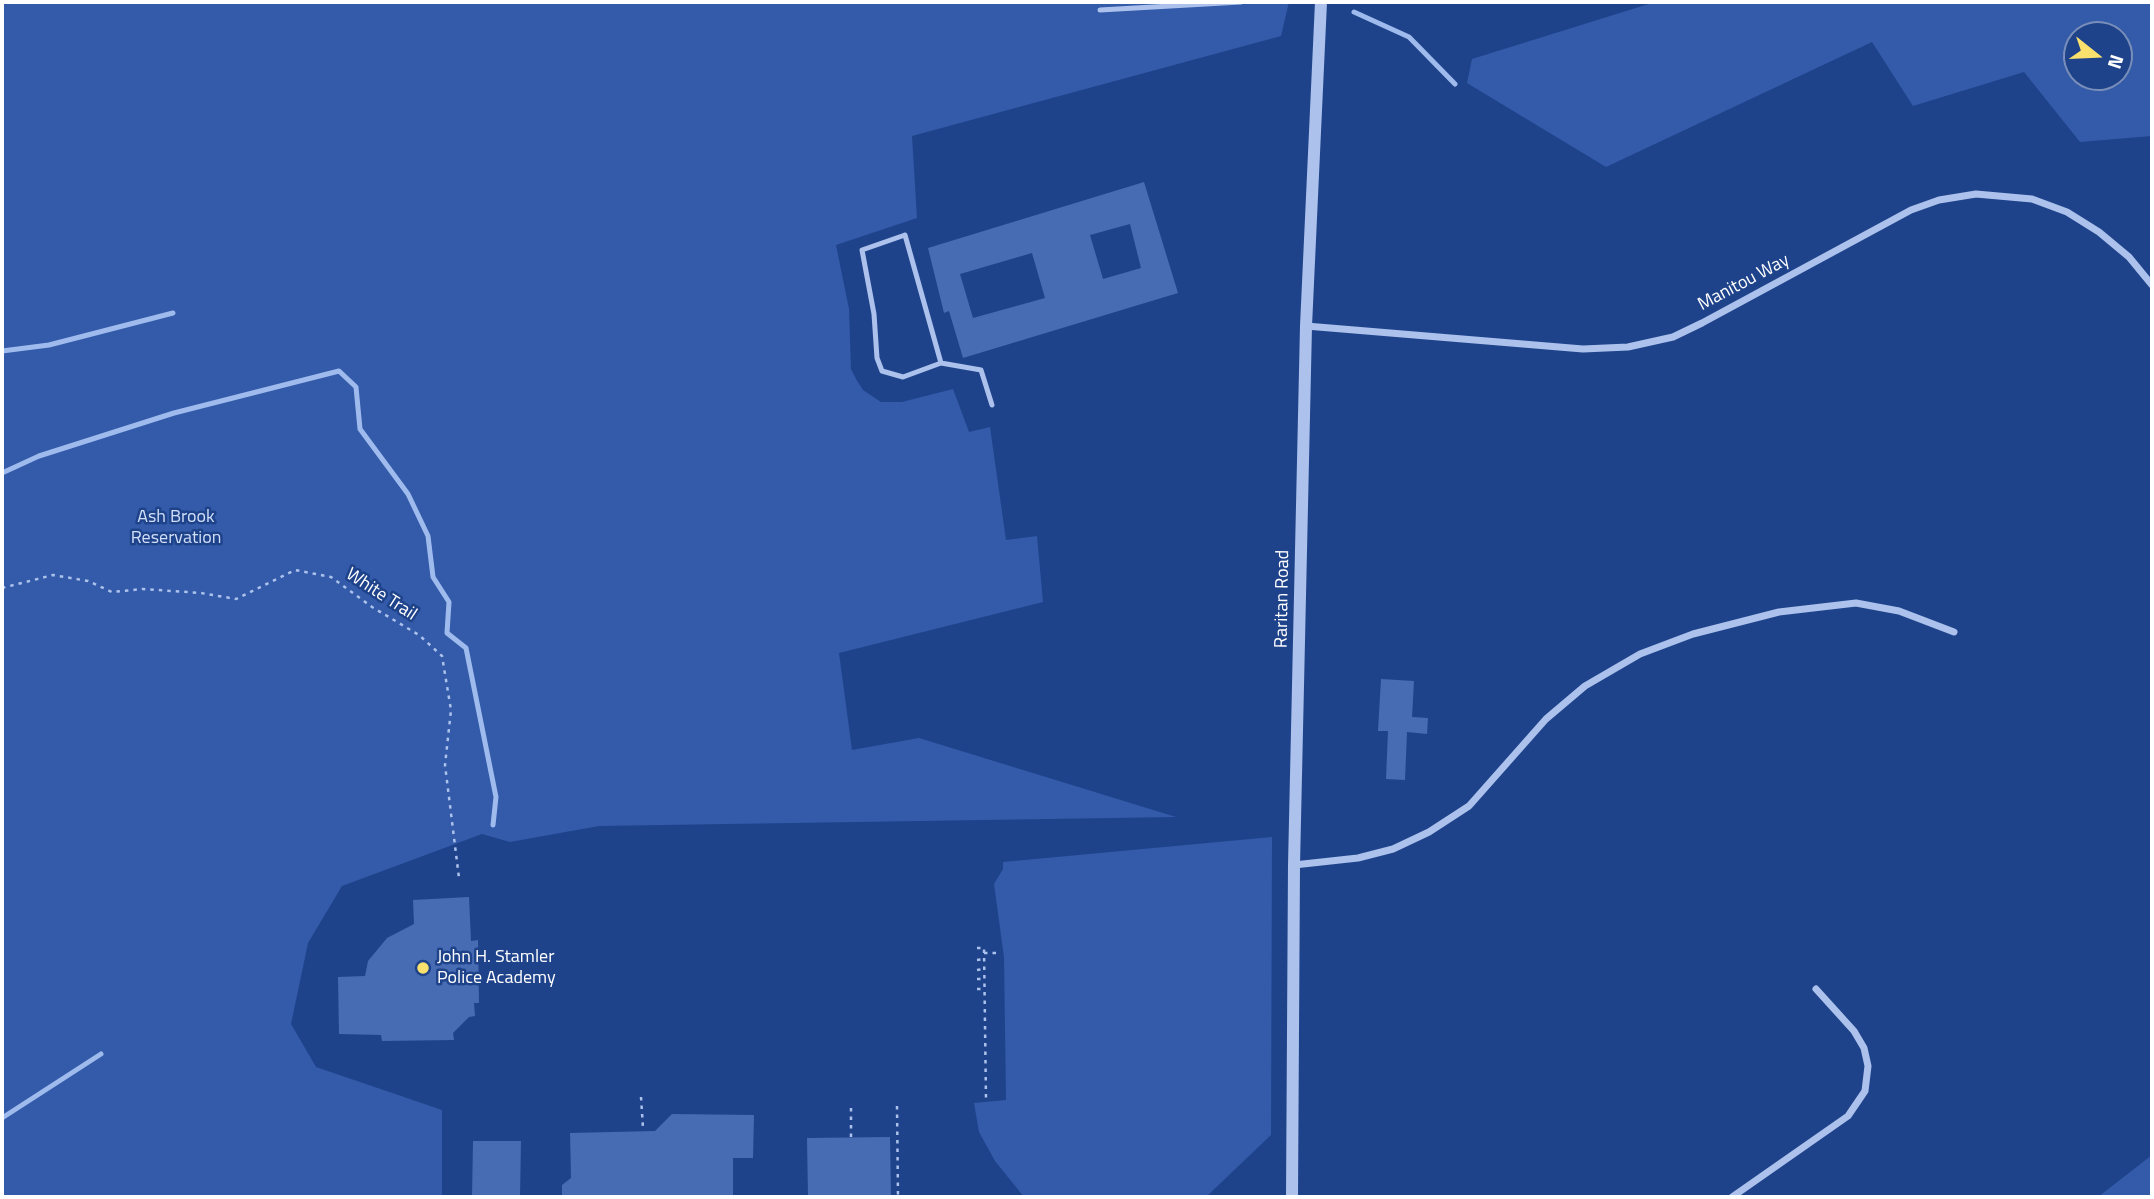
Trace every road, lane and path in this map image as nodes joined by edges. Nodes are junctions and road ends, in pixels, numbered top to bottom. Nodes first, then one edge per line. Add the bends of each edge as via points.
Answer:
1 (1241, 2) edge
2 (1321, 2) edge
3 (1100, 10) dead end
4 (2152, 285) edge
5 (1306, 327) junction
6 (941, 363) junction
7 (992, 405) dead end
8 (2, 588) edge
9 (1954, 632) dead end
10 (1294, 865) junction
11 (459, 878) dead end
12 (977, 948) dead end
13 (984, 953) junction
14 (1000, 953) dead end
15 (984, 959) junction
16 (977, 960) dead end
17 (977, 970) dead end
18 (985, 970) junction
19 (977, 979) dead end
20 (985, 979) junction
21 (977, 989) dead end
22 (985, 989) junction
23 (1816, 989) dead end
24 (641, 1097) dead end
25 (986, 1100) dead end
26 (851, 1105) dead end
27 (897, 1106) dead end
28 (643, 1128) dead end
29 (851, 1137) dead end
30 (898, 1197) edge
31 (1292, 1197) edge
32 (1732, 1197) edge

1 - 3 lane
2 - 5 street, Raritan Road
4 - 5 street, Manitou Way via 2129,257 2067,212 2032,199 1976,194 1911,210 1702,323 1673,337 1628,347 1583,349
5 - 10 street, Raritan Road
6 - 6 lane via 905,235 862,250 882,371 903,377
6 - 7 lane via 981,370
8 - 11 path, White Trail via 53,575 88,581 112,592 143,589 236,599 295,570 331,577 419,635 442,656 451,710 445,765
9 - 10 street via 1899,611 1856,603 1779,612 1693,634 1640,654 1586,685 1546,719 1469,806 1429,832 1358,859
10 - 31 street, Raritan Road
12 - 13 path via 984,948
13 - 14 path
13 - 15 path
15 - 16 path
15 - 18 path
17 - 18 path
18 - 20 path
19 - 20 path
20 - 22 path
21 - 22 path
22 - 25 path
23 - 32 street via 1864,1048 1868,1066 1865,1091 1848,1116
24 - 28 path
26 - 29 path
27 - 30 path

